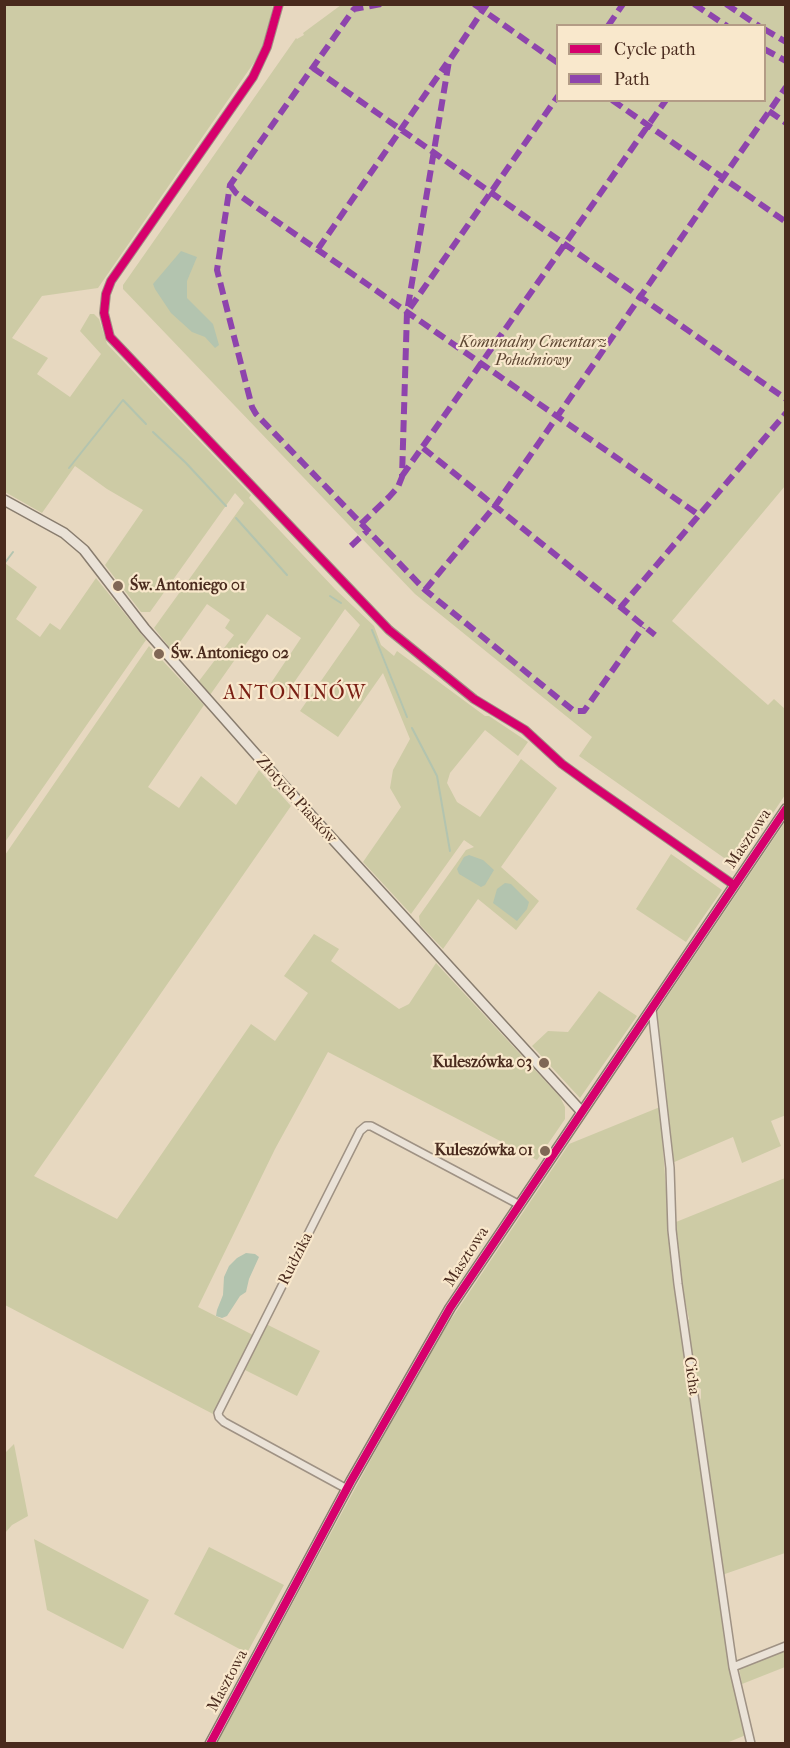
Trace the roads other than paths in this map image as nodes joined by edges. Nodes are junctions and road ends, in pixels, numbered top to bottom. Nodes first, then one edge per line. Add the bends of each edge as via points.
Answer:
1 (279, 4) edge
2 (4, 500) edge
3 (786, 809) edge
4 (734, 885) junction
5 (651, 1006) junction
6 (581, 1111) junction
7 (518, 1204) junction
8 (347, 1489) junction
9 (786, 1646) edge
10 (734, 1667) junction
11 (210, 1743) edge
12 (751, 1743) edge

1 - 4 street via 253,77 111,281 104,313 110,337 389,630 474,699 525,730 562,764
2 - 6 street, Złotych Piasków via 64,533 84,550 145,629 269,769
3 - 4 street, Masztowa
4 - 5 street, Masztowa
5 - 6 street, Masztowa
5 - 10 street, Cicha via 670,1168 678,1284
6 - 7 street, Masztowa
7 - 8 street, Masztowa via 444,1318
7 - 8 street, Rudzika via 371,1126 360,1131 218,1413 224,1422
8 - 11 street, Masztowa
9 - 10 street
10 - 12 street, Cicha

